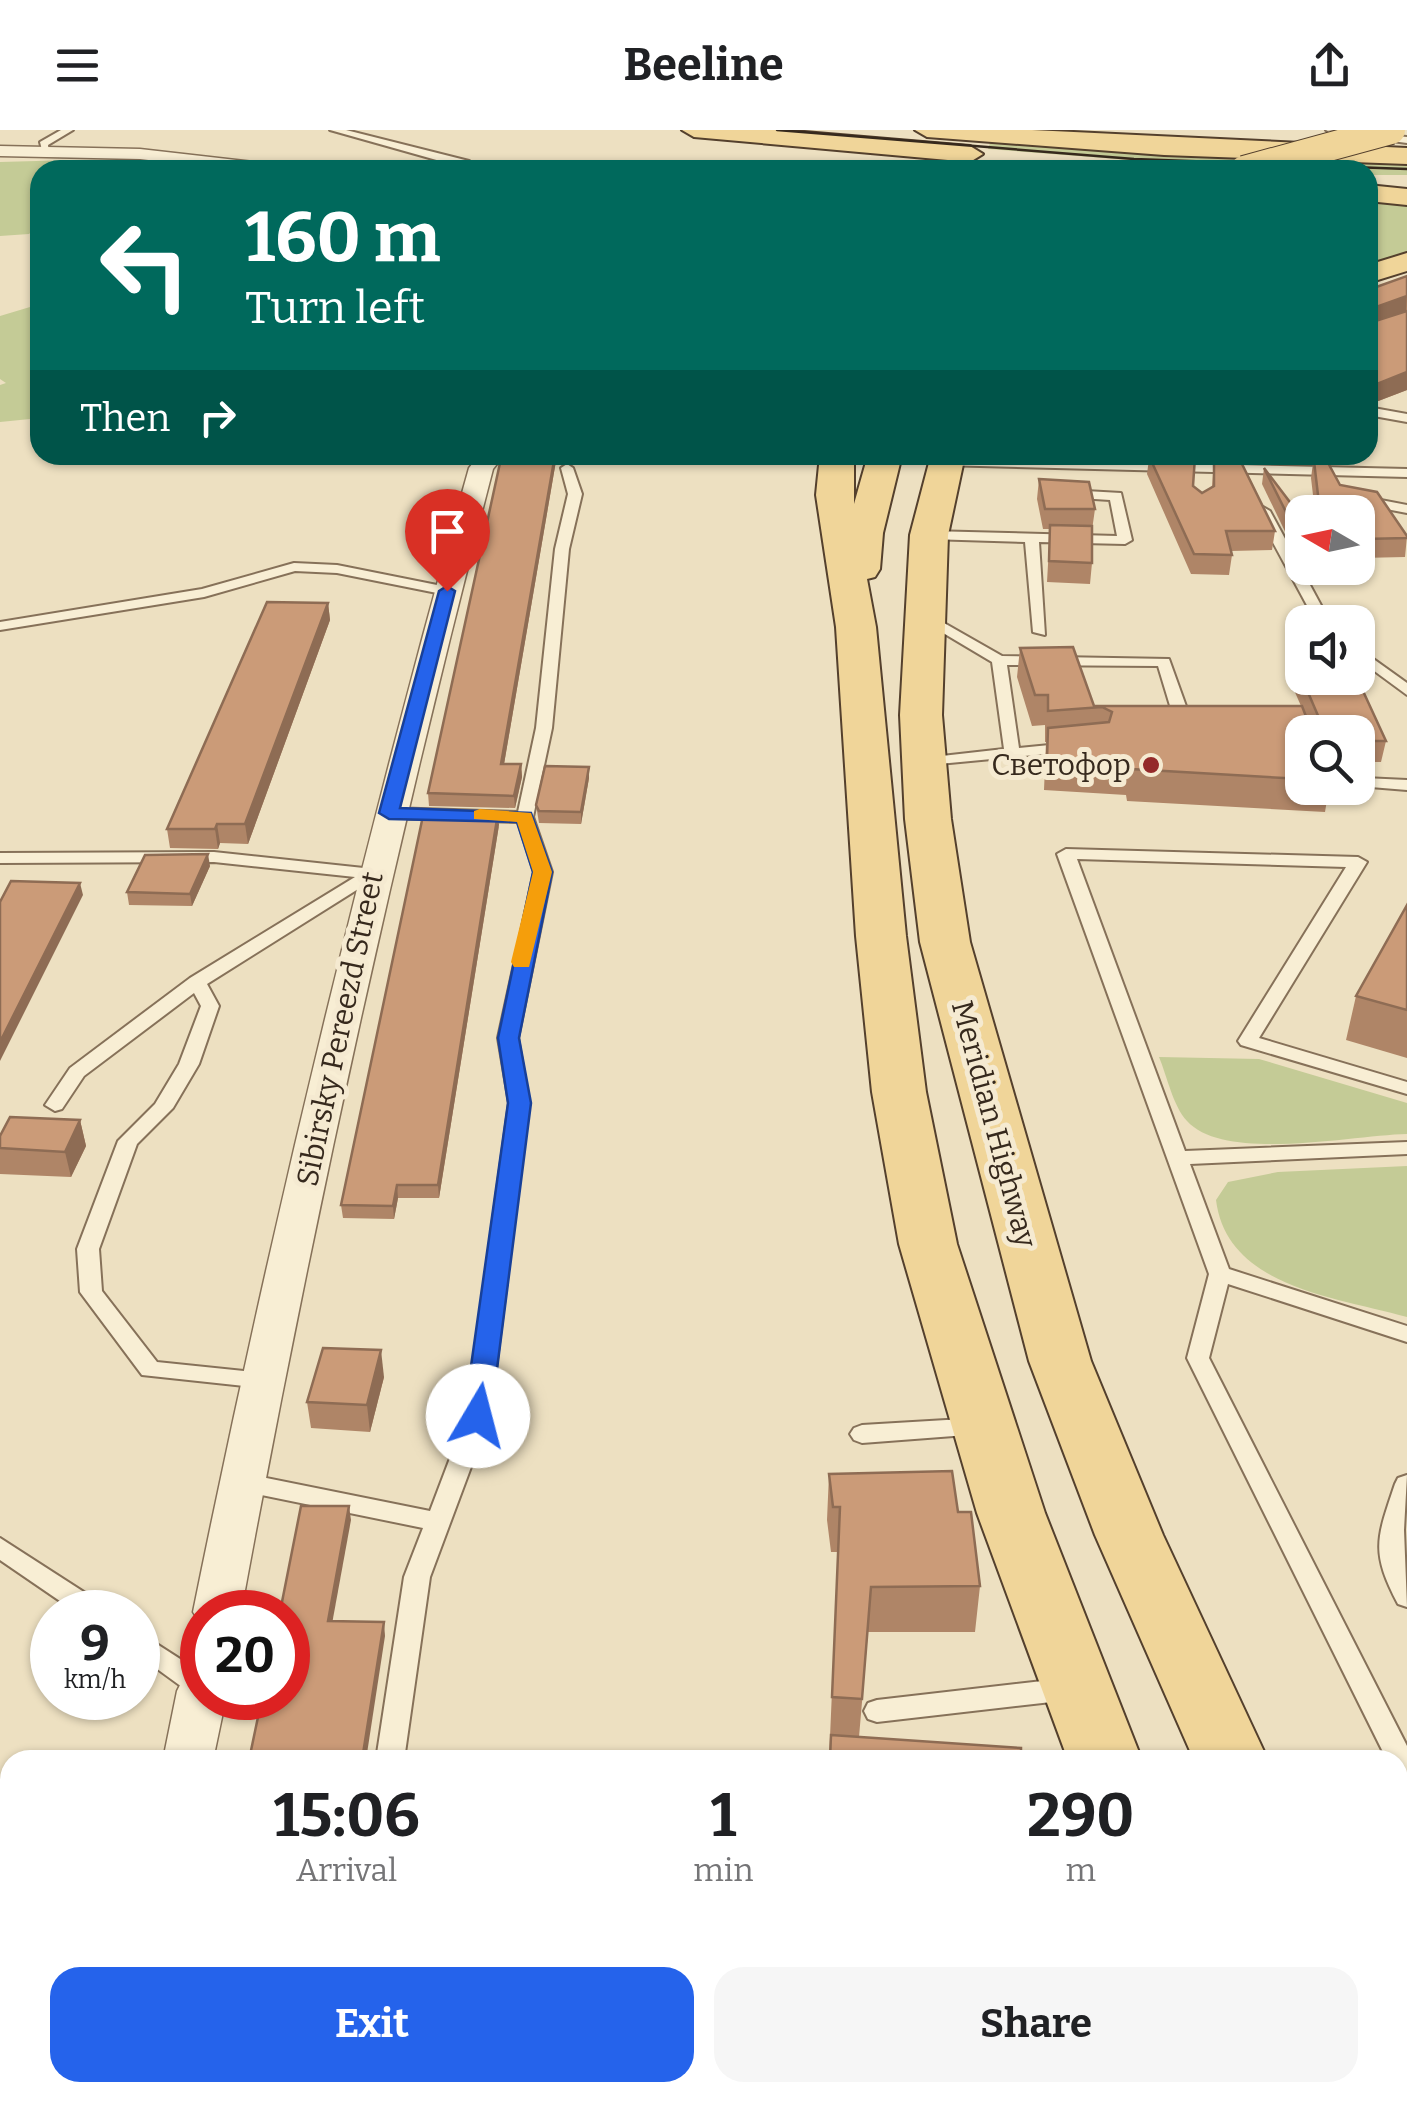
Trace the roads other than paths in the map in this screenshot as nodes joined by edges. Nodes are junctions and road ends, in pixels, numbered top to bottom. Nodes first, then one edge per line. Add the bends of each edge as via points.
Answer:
1 (68, 130) edge
2 (335, 130) edge
3 (694, 130) edge
4 (927, 130) edge
5 (1245, 130) edge
6 (1331, 130) edge
7 (1391, 130) edge
8 (776, 137) junction
9 (1407, 143) edge
10 (0, 151) edge
11 (46, 152) junction
12 (1407, 156) edge
13 (1158, 159) edge
14 (192, 160) edge
15 (454, 160) edge
16 (879, 160) edge
17 (1281, 160) edge
18 (1350, 160) edge
19 (1378, 183) edge
20 (1407, 183) edge
21 (1378, 194) edge
22 (1407, 197) edge
23 (1407, 262) edge
24 (1378, 271) edge
25 (1378, 413) edge
26 (1407, 418) edge
27 (484, 465) edge
28 (836, 465) edge
29 (882, 465) edge
30 (945, 465) edge
31 (1028, 465) edge
32 (568, 468) dead end
33 (1243, 468) junction
34 (1202, 469) junction
35 (1407, 472) edge
36 (1337, 484) junction
37 (1251, 485) edge
38 (1202, 487) edge
39 (1058, 493) edge
40 (1259, 502) edge
41 (1407, 509) edge
42 (930, 535) junction
43 (1032, 540) junction
44 (447, 591) junction
45 (1314, 605) edge
46 (923, 615) junction
47 (0, 626) edge
48 (856, 627) junction
49 (1040, 632) dead end
50 (1000, 660) junction
51 (1375, 665) edge
52 (1407, 690) edge
53 (1178, 709) edge
54 (1082, 748) edge
55 (1012, 752) junction
56 (924, 763) junction
57 (1375, 784) edge
58 (1407, 785) edge
59 (389, 813) junction
60 (524, 817) junction
61 (0, 858) edge
62 (373, 874) junction
63 (197, 982) junction
64 (1407, 1088) edge
65 (55, 1105) dead end
66 (1407, 1148) edge
67 (1180, 1158) junction
68 (1220, 1274) junction
69 (1407, 1334) edge
70 (264, 1380) junction
71 (984, 1426) junction
72 (862, 1434) dead end
73 (242, 1482) junction
74 (1407, 1484) edge
75 (438, 1522) junction
76 (0, 1547) edge
77 (62, 1590) edge
78 (221, 1590) edge
79 (1407, 1597) edge
80 (1077, 1688) junction
81 (878, 1712) dead end
82 (196, 1720) edge
83 (190, 1750) edge
84 (391, 1750) edge
85 (1101, 1750) edge
86 (1226, 1750) edge
87 (1395, 1750) edge

1 - 11 lane via 44,144
2 - 15 lane
3 - 8 main road
4 - 13 main road
5 - 13 main road
6 - 9 lane
7 - 17 main road, bridge
8 - 13 main road
8 - 16 main road
9 - 18 main road
10 - 11 street
11 - 14 street
12 - 13 main road
19 - 20 main road
21 - 22 main road
23 - 24 main road
25 - 26 lane
27 - 44 street, Sibirsky Pereezd Street
28 - 48 main road via 834,495
29 - 48 main road via 864,533
30 - 42 main road, Meridian Highway
31 - 34 lane via 1039,472
32 - 60 lane via 576,494 562,549 544,728
33 - 34 lane
33 - 36 lane
33 - 37 lane
34 - 38 lane
35 - 36 lane
36 - 41 lane
39 - 43 lane via 1116,496 1124,540
40 - 45 lane
42 - 43 lane
42 - 46 main road, Meridian Highway
43 - 49 lane
44 - 47 lane via 294,567 204,593
44 - 59 street, Sibirsky Pereezd Street
46 - 50 lane
46 - 56 main road, Meridian Highway
48 - 71 main road via 900,1092 928,1244
50 - 53 lane via 1164,662
50 - 55 lane
51 - 52 lane
54 - 55 lane
55 - 56 lane
56 - 86 main road, Meridian Highway via 945,942 1060,1361 1129,1535
57 - 58 lane
59 - 60 lane
59 - 62 street, Sibirsky Pereezd Street
60 - 75 lane via 542,872 508,1038 520,1103 478,1416
61 - 62 lane via 214,857
62 - 63 lane
62 - 70 street, Sibirsky Pereezd Street
63 - 65 lane via 77,1072
63 - 70 lane via 210,1006 190,1064 163,1108 128,1141 88,1248 88,1279 150,1369
64 - 67 lane via 1248,1041 1358,862 1066,854
66 - 67 lane
67 - 68 lane
68 - 69 lane
68 - 87 lane via 1198,1358
70 - 73 street, Sibirsky Pereezd Street
71 - 72 lane
71 - 80 main road
73 - 75 lane
73 - 78 street, Sibirsky Pereezd Street
74 - 79 lane via 1392,1530 1392,1567
75 - 84 lane via 417,1577
76 - 77 lane
80 - 81 lane
80 - 85 main road
82 - 83 street

